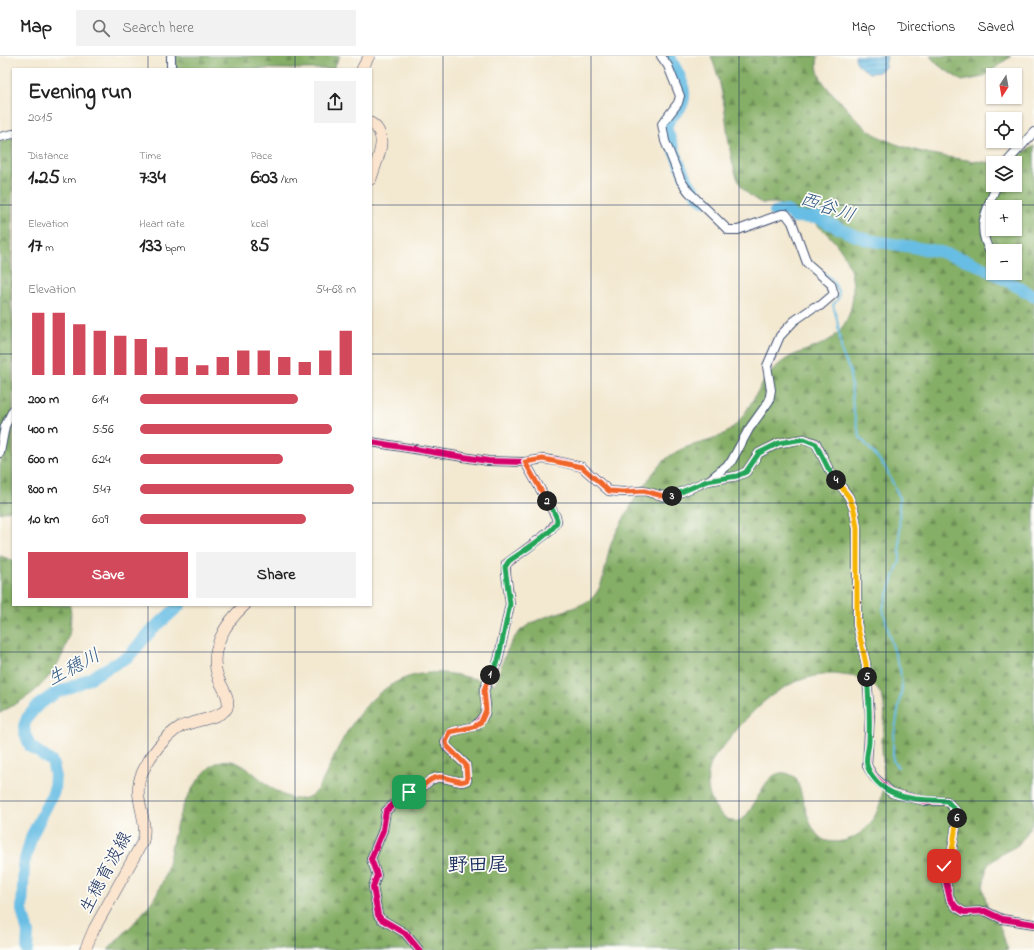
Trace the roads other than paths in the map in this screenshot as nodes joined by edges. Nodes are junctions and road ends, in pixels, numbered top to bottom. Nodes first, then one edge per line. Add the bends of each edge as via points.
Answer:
1 (171, 56) edge
2 (369, 56) edge
3 (661, 56) edge
4 (171, 68) edge
5 (363, 68) edge
6 (372, 124) edge
7 (1034, 132) edge
8 (12, 134) edge
9 (0, 137) edge
10 (1012, 156) edge
11 (372, 176) edge
12 (994, 192) edge
13 (987, 244) edge
14 (12, 412) edge
15 (372, 442) edge
16 (0, 453) edge
17 (525, 462) junction
18 (707, 481) junction
19 (245, 606) edge
20 (1034, 924) edge
21 (85, 950) edge
22 (419, 950) edge

1 - 4 street
2 - 5 main road
3 - 18 street via 668,66 680,96 678,103 663,120 662,130 678,175 689,192 728,230 738,230 786,214 792,222 807,263 831,284 834,291 833,296 794,321 780,336 767,366 772,390 769,401 749,429 732,460
6 - 11 main road via 379,132 382,144
7 - 10 street
8 - 9 street
12 - 13 street via 982,228
14 - 16 street via 4,426
15 - 17 street via 488,462
17 - 18 street via 543,459 582,467 604,488 615,492 644,491 670,496
17 - 22 street via 557,521 549,532 509,561 505,567 510,604 498,661 484,690 486,710 478,724 450,732 446,742 466,765 467,780 462,782 440,776 418,791 405,794 386,811 383,830 371,858 377,875 373,887 378,915 405,933
18 - 20 street via 746,472 759,453 779,443 804,439 816,444 832,476 849,497 857,528 857,624 866,664 870,716 867,766 874,778 892,793 925,801 947,801 957,812 952,851 944,866 950,899 956,907 964,912 985,911 1002,919
19 - 21 main road, 生穂育波線 via 220,637 215,656 215,669 227,696 227,706 222,713 182,726 172,732 143,771 138,790 146,831 143,841

